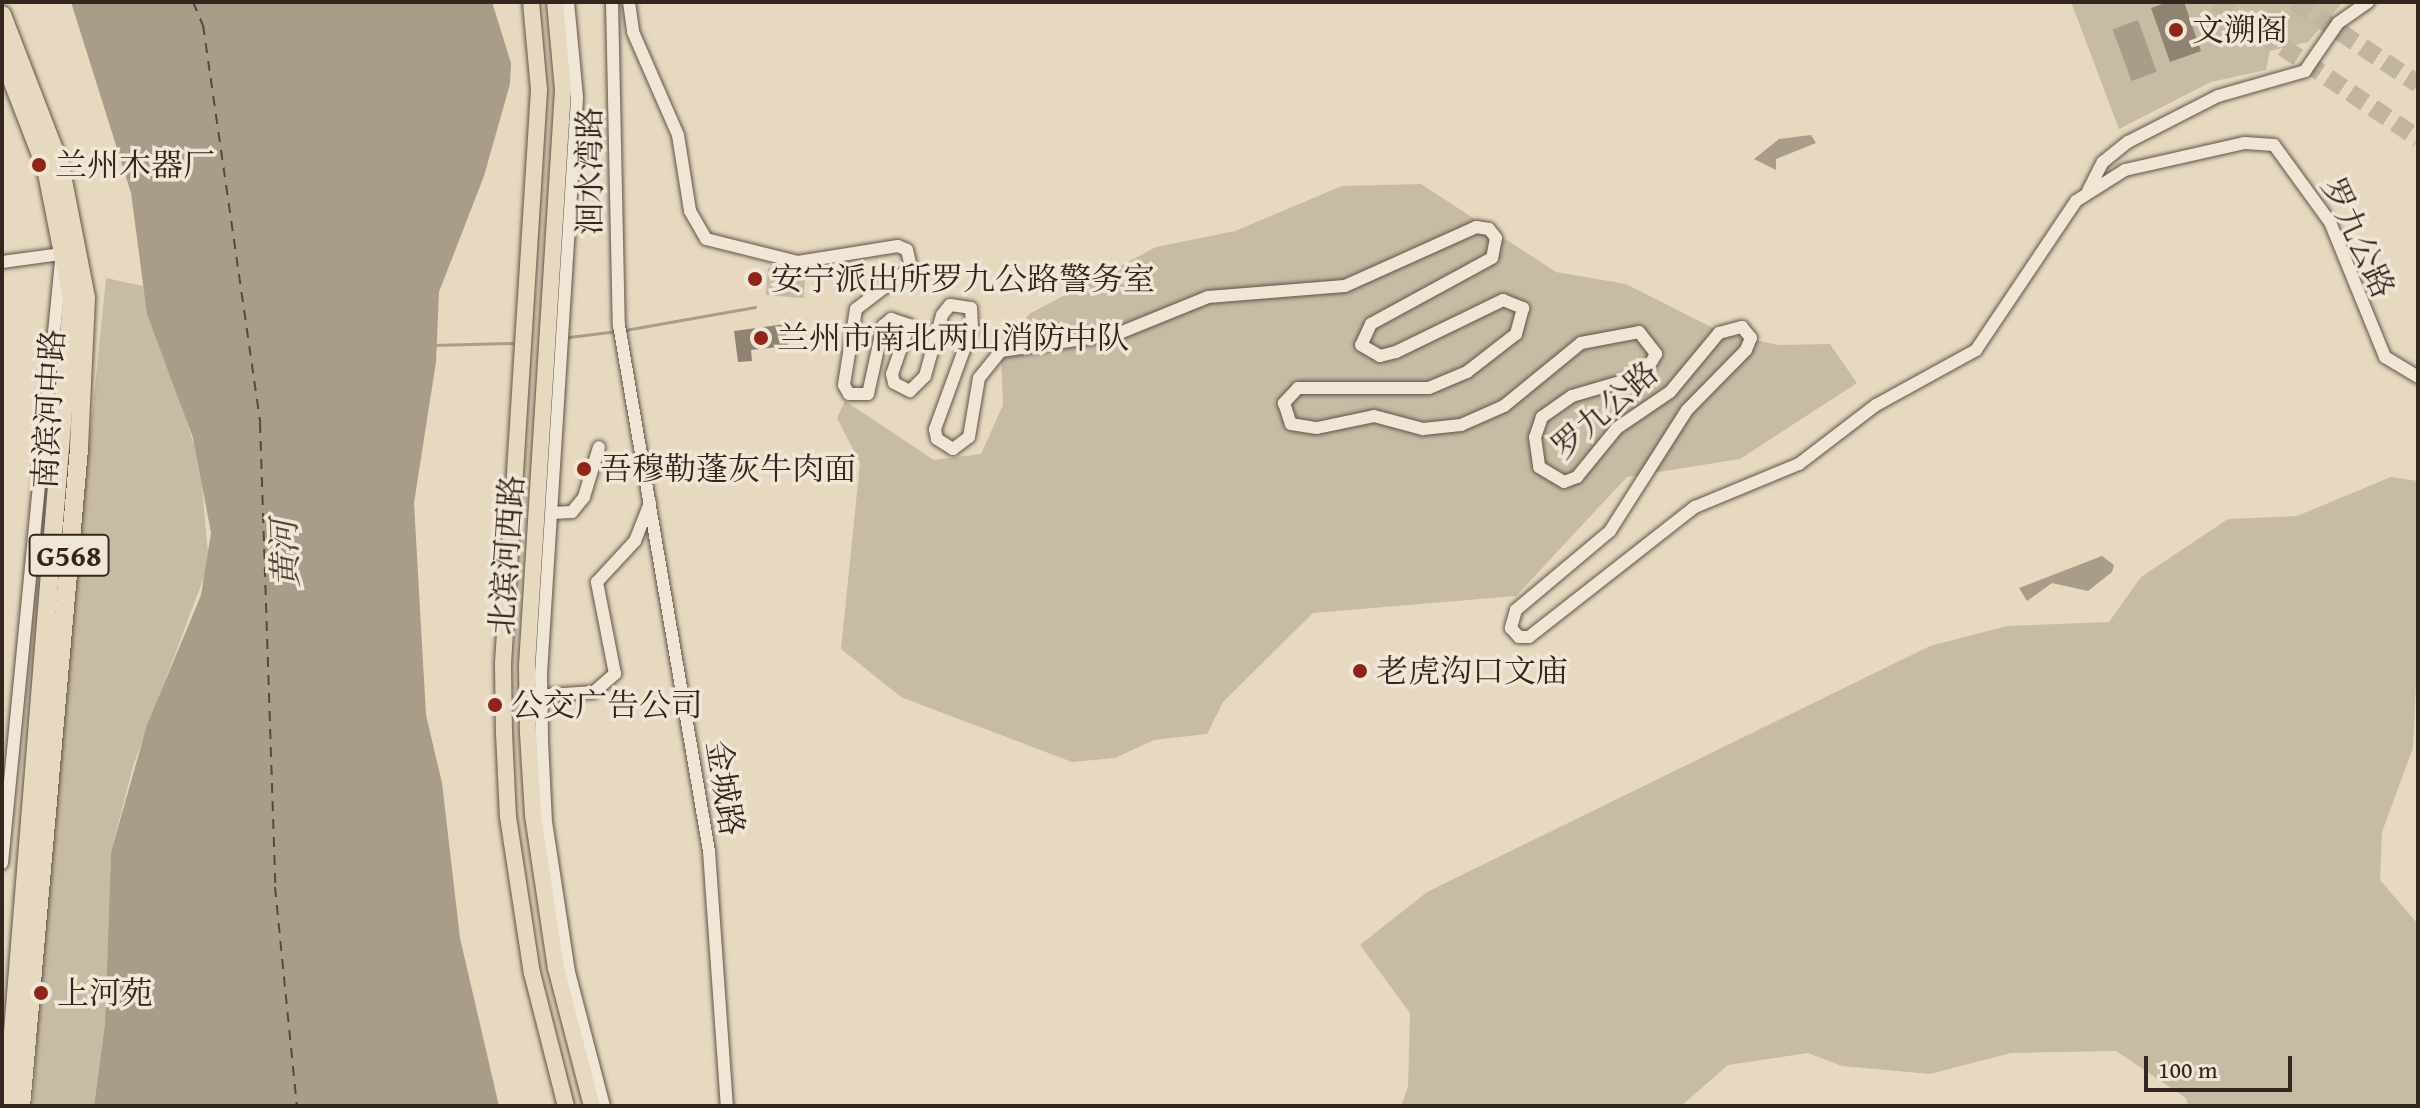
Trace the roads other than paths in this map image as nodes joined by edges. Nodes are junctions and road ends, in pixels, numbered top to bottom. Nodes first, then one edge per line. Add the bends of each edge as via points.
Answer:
1 (531, 2) edge
2 (555, 2) edge
3 (568, 2) edge
4 (612, 2) edge
5 (629, 2) edge
6 (2368, 2) edge
7 (2, 15) edge
8 (2, 54) edge
9 (2088, 191) junction
10 (70, 252) junction
11 (2, 262) edge
12 (622, 340) joint
13 (2418, 377) edge
14 (599, 447) dead end
15 (650, 503) junction
16 (552, 513) junction
17 (534, 696) junction
18 (2, 863) edge
19 (7, 1106) edge
20 (21, 1106) edge
21 (566, 1106) edge
22 (592, 1106) edge
23 (604, 1106) edge
24 (727, 1106) edge

1 - 21 main road, 北滨河西路 via 539,90 503,664 504,733 508,817 532,973
2 - 17 main road, 北滨河西路 via 563,90
3 - 16 street via 577,98
4 - 12 street, 洄水湾路
5 - 9 street, 罗九公路 via 633,32 678,135 690,211 706,239 798,262 898,246 907,250 911,267 856,309 844,385 849,394 868,394 883,326 891,319 909,325 892,374 894,383 910,391 925,376 942,315 950,305 971,308 972,328 935,429 937,439 953,449 969,437 979,378 1001,351 1127,331 1208,297 1345,286 1476,227 1489,229 1496,238 1492,258 1371,324 1361,334 1361,345 1380,356 1396,352 1503,300 1523,308 1516,334 1467,372 1429,388 1298,388 1284,403 1291,424 1317,428 1374,416 1423,429 1461,425 1504,406 1581,343 1639,332 1656,354 1644,375 1556,402 1542,417 1535,437 1539,467 1564,482 1577,477 1617,428 1670,392 1719,333 1742,327 1751,338 1746,350 1687,410 1610,531 1516,610 1511,628 1519,637 1529,637 1707,500 1799,464 1876,405 1976,350
6 - 9 street via 2338,23 2305,71 2218,96 2128,142 2103,162
7 - 10 highway, 南滨河中路 / G568 via 60,165
8 - 10 highway, 南滨河中路 / G568 via 46,168
9 - 13 street, 罗九公路 via 2125,170 2245,143 2274,145 2330,222 2385,357
10 - 11 street
10 - 18 street via 54,288 50,389
10 - 19 highway, 南滨河中路 / G568 via 72,299
10 - 20 highway, 南滨河中路 / G568 via 86,298 79,449
12 - 15 street, 金城路
14 - 16 street via 584,497 572,512
15 - 17 street via 635,541 597,582 615,674 594,692
15 - 24 street, 金城路 via 709,851
16 - 17 street
17 - 22 main road, 北滨河西路 via 533,815 551,937
17 - 23 street via 567,957

